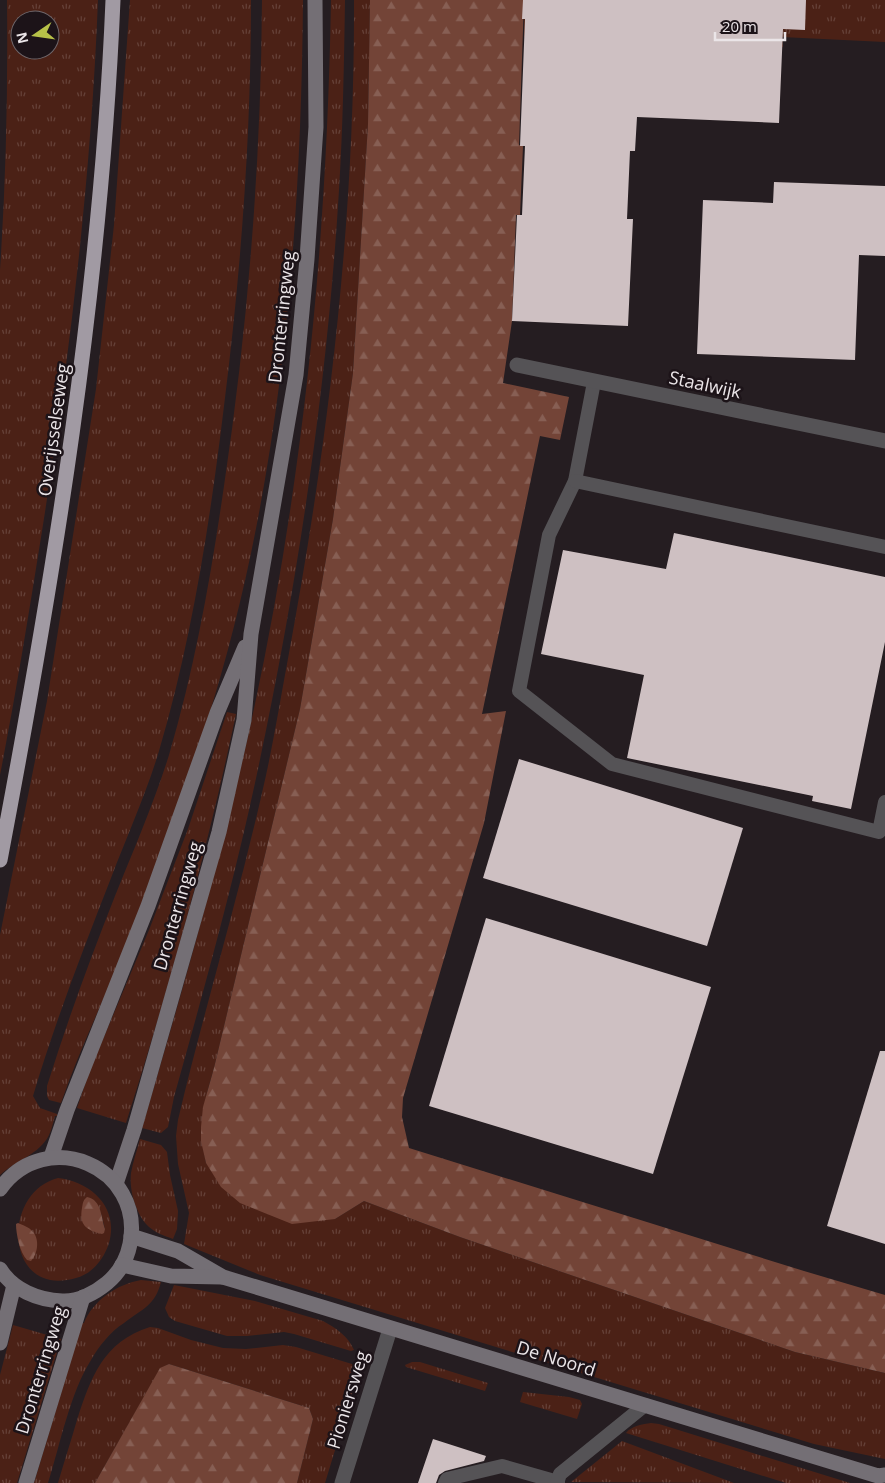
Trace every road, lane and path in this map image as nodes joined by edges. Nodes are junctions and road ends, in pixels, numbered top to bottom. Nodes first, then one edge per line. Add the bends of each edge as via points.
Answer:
1 (113, 0) edge
2 (315, 0) edge
3 (517, 365) dead end
4 (594, 382) junction
5 (885, 441) edge
6 (575, 481) junction
7 (885, 547) edge
8 (251, 634) junction
9 (885, 802) edge
10 (0, 860) edge
11 (51, 1157) junction
12 (116, 1184) junction
13 (0, 1189) edge
14 (131, 1236) junction
15 (122, 1265) junction
16 (0, 1269) edge
17 (223, 1277) junction
18 (14, 1285) junction
19 (82, 1297) junction
20 (390, 1329) junction
21 (0, 1343) edge
22 (645, 1405) junction
23 (883, 1477) edge
24 (26, 1483) edge
25 (342, 1483) edge
26 (445, 1483) edge
27 (557, 1483) edge

1 - 10 highway, Overijsselseweg via 95,258 66,484
2 - 8 main road, Dronterringweg via 316,127 297,365
3 - 4 street, Staalwijk
4 - 5 street, Staalwijk
4 - 6 lane
6 - 7 lane
6 - 9 lane via 548,535 519,691 612,764 879,832
8 - 11 main road, Dronterringweg via 217,713 148,906
8 - 12 main road, Dronterringweg via 244,720 219,832
11 - 12 main road via 76,1158 98,1168
11 - 13 main road via 20,1169
12 - 14 main road via 126,1200
14 - 15 main road
14 - 17 main road, De Noord via 178,1251
15 - 17 main road, De Noord via 171,1276
15 - 19 main road via 112,1279
16 - 18 main road
17 - 20 main road, De Noord
18 - 19 main road via 47,1300 65,1301
18 - 21 main road
19 - 24 main road, Dronterringweg
20 - 22 main road, De Noord
20 - 25 street, Pioniersweg
22 - 23 main road, De Noord
22 - 27 lane via 560,1474
26 - 27 lane via 447,1479 502,1466

